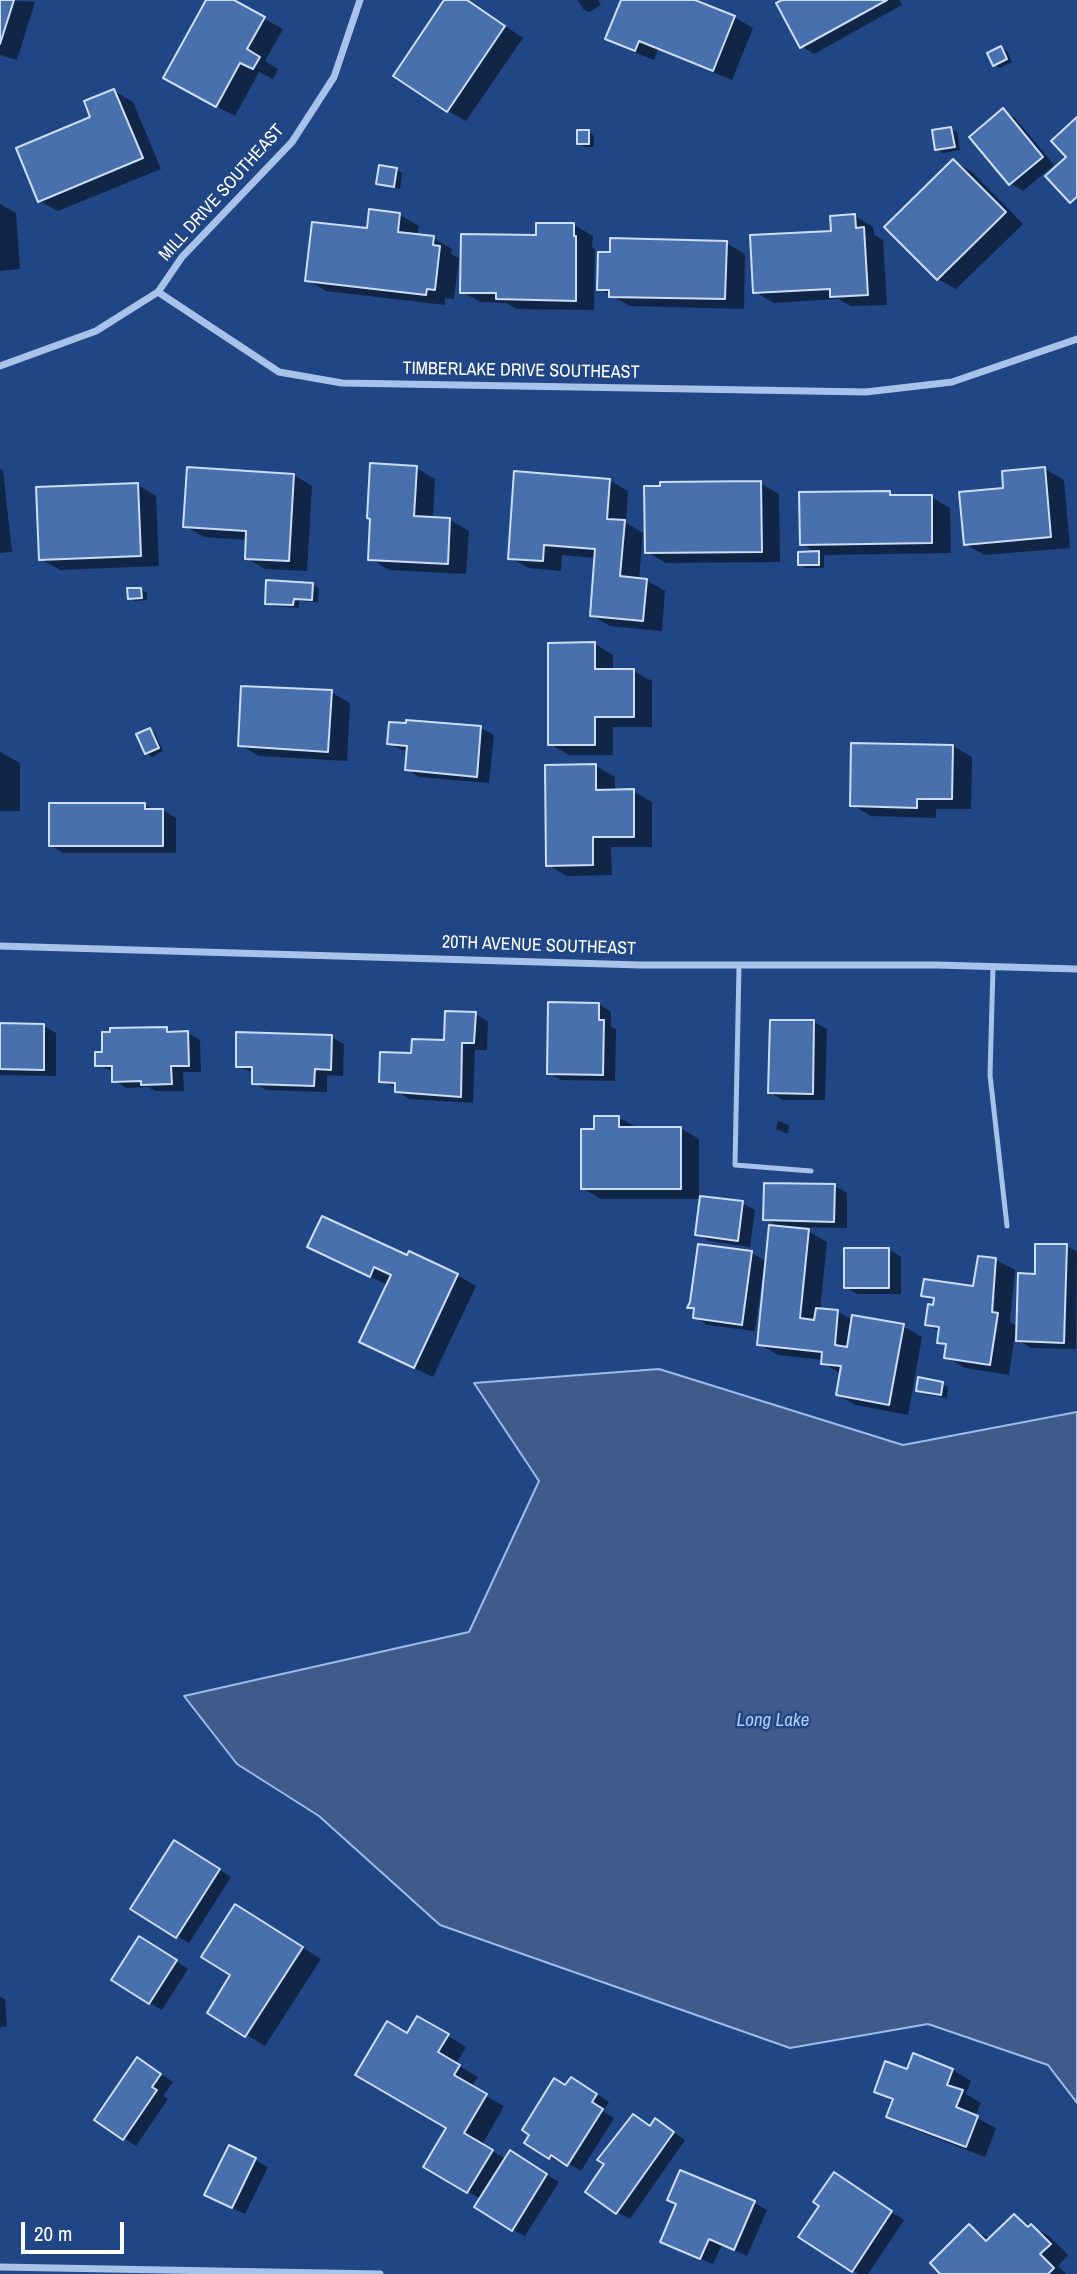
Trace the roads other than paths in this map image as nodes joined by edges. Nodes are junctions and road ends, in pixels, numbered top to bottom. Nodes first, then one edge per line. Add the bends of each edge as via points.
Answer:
1 (360, 0) edge
2 (158, 292) junction
3 (1077, 339) edge
4 (0, 366) edge
5 (0, 946) edge
6 (740, 966) junction
7 (993, 967) junction
8 (1077, 969) edge
9 (811, 1171) dead end
10 (1007, 1226) dead end
11 (0, 2267) edge
12 (380, 2274) edge

1 - 2 street, MILL DRIVE SOUTHEAST via 334,77 292,142 182,257
2 - 3 street, TIMBERLAKE DRIVE SOUTHEAST via 279,372 342,383 866,393 952,382
2 - 4 street via 96,331
5 - 6 street, 20TH AVENUE SOUTHEAST
6 - 7 street, 20TH AVENUE SOUTHEAST
6 - 9 lane via 735,1166
7 - 8 street, 20TH AVENUE SOUTHEAST
7 - 10 lane via 990,1075
11 - 12 street

